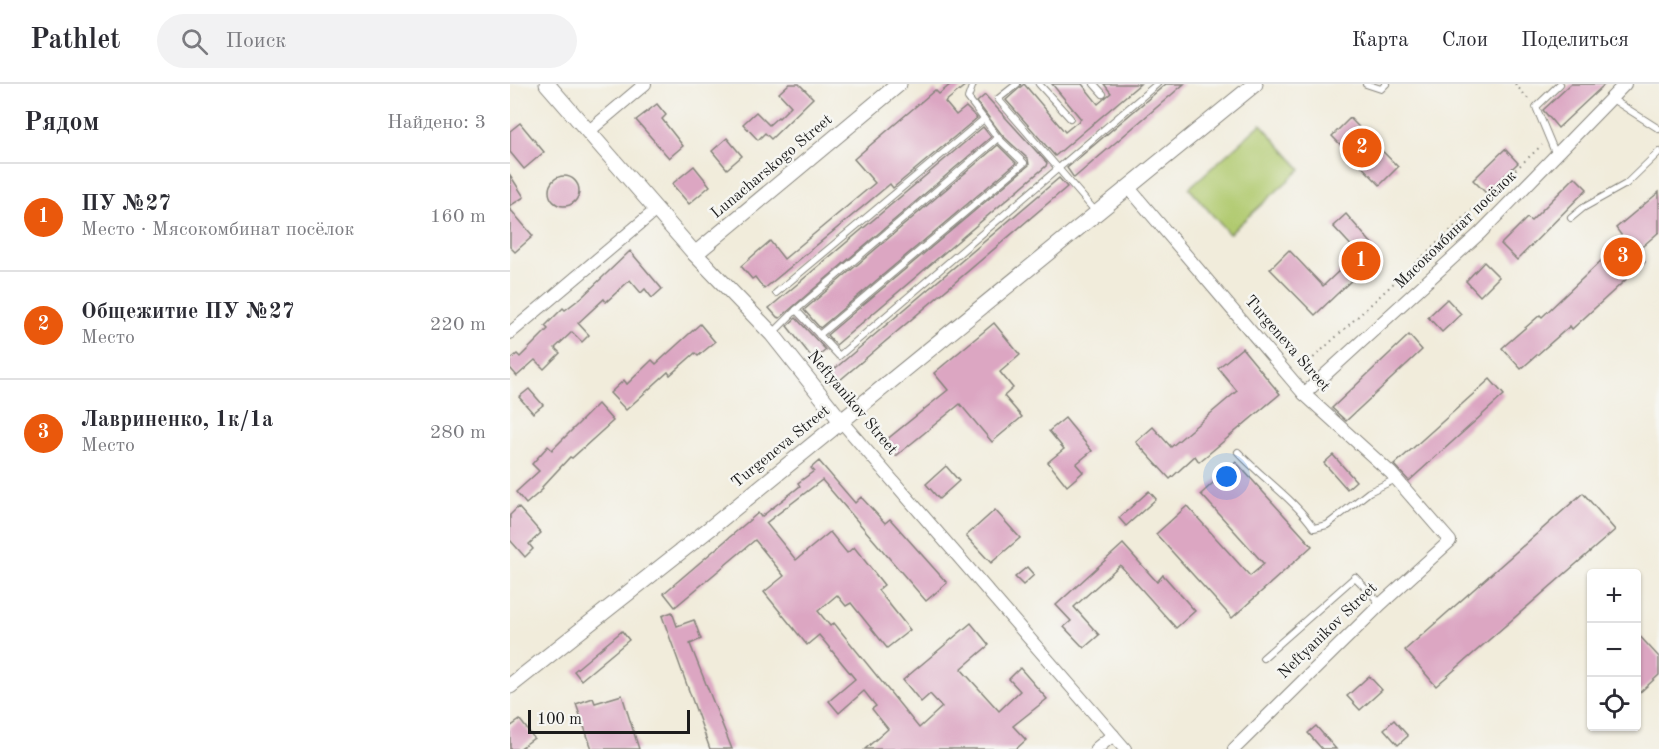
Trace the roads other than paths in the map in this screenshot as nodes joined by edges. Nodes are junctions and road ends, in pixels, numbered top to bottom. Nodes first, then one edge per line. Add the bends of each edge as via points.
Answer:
1 (547, 84) edge
2 (645, 84) edge
3 (898, 84) edge
4 (973, 84) edge
5 (1017, 84) edge
6 (1039, 84) edge
7 (1094, 84) edge
8 (1157, 84) edge
9 (1255, 84) edge
10 (1366, 84) edge
11 (1386, 84) edge
12 (1560, 84) edge
13 (1625, 84) edge
14 (1103, 94) dead end
15 (1611, 98) junction
16 (1070, 118) dead end
17 (984, 119) junction
18 (1659, 129) edge
19 (588, 132) junction
20 (998, 138) junction
21 (1659, 152) edge
22 (1556, 155) junction
23 (1059, 169) junction
24 (1129, 188) junction
25 (656, 210) junction
26 (1096, 212) junction
27 (1571, 218) dead end
28 (695, 254) junction
29 (776, 292) dead end
30 (796, 309) junction
31 (510, 333) edge
32 (772, 334) junction
33 (819, 334) junction
34 (1304, 394) junction
35 (841, 421) junction
36 (1239, 452) dead end
37 (1396, 478) junction
38 (1450, 541) joint
39 (1381, 604) junction
40 (1263, 657) dead end
41 (510, 687) edge
42 (1113, 735) junction
43 (1096, 749) edge
44 (1125, 749) edge
45 (1234, 749) edge

1 - 19 street, Neftyanikov Street
2 - 19 street
3 - 28 street, Lunacharskogo Street
4 - 17 lane via 968,98
5 - 23 lane via 998,99
6 - 16 lane
7 - 14 lane
8 - 23 lane
9 - 24 street, Turgeneva Street
10 - 11 lane via 1381,89
12 - 22 lane via 1536,107
13 - 15 street, Мясокомбинат посёлок
15 - 18 lane
15 - 22 street, Мясокомбинат посёлок
17 - 20 lane
17 - 29 lane
19 - 25 street, Neftyanikov Street
20 - 30 lane
20 - 33 lane via 1024,163
21 - 27 lane via 1626,184
22 - 34 street, Мясокомбинат посёлок via 1480,233
23 - 26 lane
23 - 33 lane via 839,356
24 - 26 street, Turgeneva Street
24 - 34 street, Turgeneva Street
25 - 28 street, Neftyanikov Street
25 - 31 street
26 - 35 street, Turgeneva Street
28 - 32 street, Neftyanikov Street
30 - 32 lane
30 - 33 lane
32 - 35 street, Neftyanikov Street
34 - 37 street, Turgeneva Street
35 - 41 street, Turgeneva Street
35 - 42 street, Neftyanikov Street
36 - 37 lane via 1261,477 1300,508 1314,528 1327,525 1369,492
37 - 38 street, Turgeneva Street
38 - 39 street, Neftyanikov Street
39 - 40 lane via 1355,577
39 - 45 street, Neftyanikov Street
42 - 43 street
42 - 44 street, Neftyanikov Street

